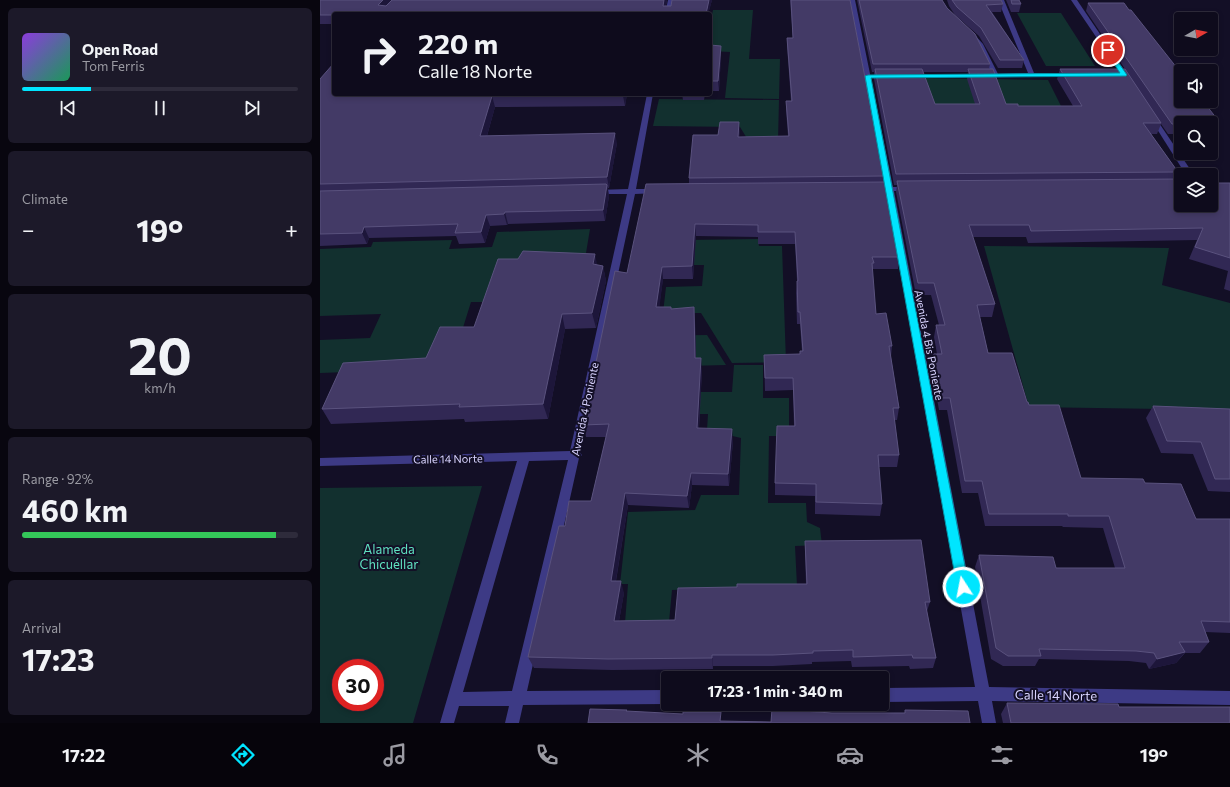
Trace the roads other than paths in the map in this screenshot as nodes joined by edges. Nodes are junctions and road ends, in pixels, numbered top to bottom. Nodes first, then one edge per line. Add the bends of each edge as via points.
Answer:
1 (672, 0) edge
2 (852, 0) edge
3 (1000, 0) edge
4 (1074, 0) edge
5 (669, 12) edge
6 (968, 29) edge
7 (996, 75) junction
8 (1032, 75) junction
9 (1078, 75) edge
10 (1117, 75) edge
11 (1124, 75) junction
12 (908, 76) edge
13 (1133, 88) edge
14 (650, 96) edge
15 (1151, 115) edge
16 (1185, 168) edge
17 (864, 189) edge
18 (888, 189) junction
19 (919, 189) edge
20 (632, 191) junction
21 (664, 191) edge
22 (585, 193) edge
23 (576, 455) junction
24 (524, 457) junction
25 (320, 462) edge
26 (984, 694) junction
27 (889, 695) edge
28 (661, 696) edge
29 (518, 698) junction
30 (1230, 698) edge
31 (454, 699) junction
32 (448, 723) edge
33 (512, 723) edge
34 (989, 723) edge

1 - 5 street
2 - 18 street, Avenida 4 Bis Poniente via 872,76
3 - 8 street
4 - 11 street
6 - 7 street via 980,44
7 - 8 street
7 - 12 street
8 - 9 street
10 - 11 street
11 - 13 street
14 - 20 street, Avenida 4 Poniente
15 - 16 street
17 - 18 street
18 - 19 street
18 - 26 street, Avenida 4 Bis Poniente
20 - 21 street
20 - 22 street
20 - 23 street, Avenida 4 Poniente
23 - 24 street, Calle 14 Norte
23 - 29 street, Avenida 4 Poniente
24 - 25 street, Calle 14 Norte
24 - 31 street
26 - 27 street, Calle 14 Norte
26 - 30 street, Calle 14 Norte
26 - 34 street, Avenida 4 Bis Poniente
28 - 29 street
29 - 31 street
29 - 33 street, Avenida 4 Poniente
31 - 32 street

